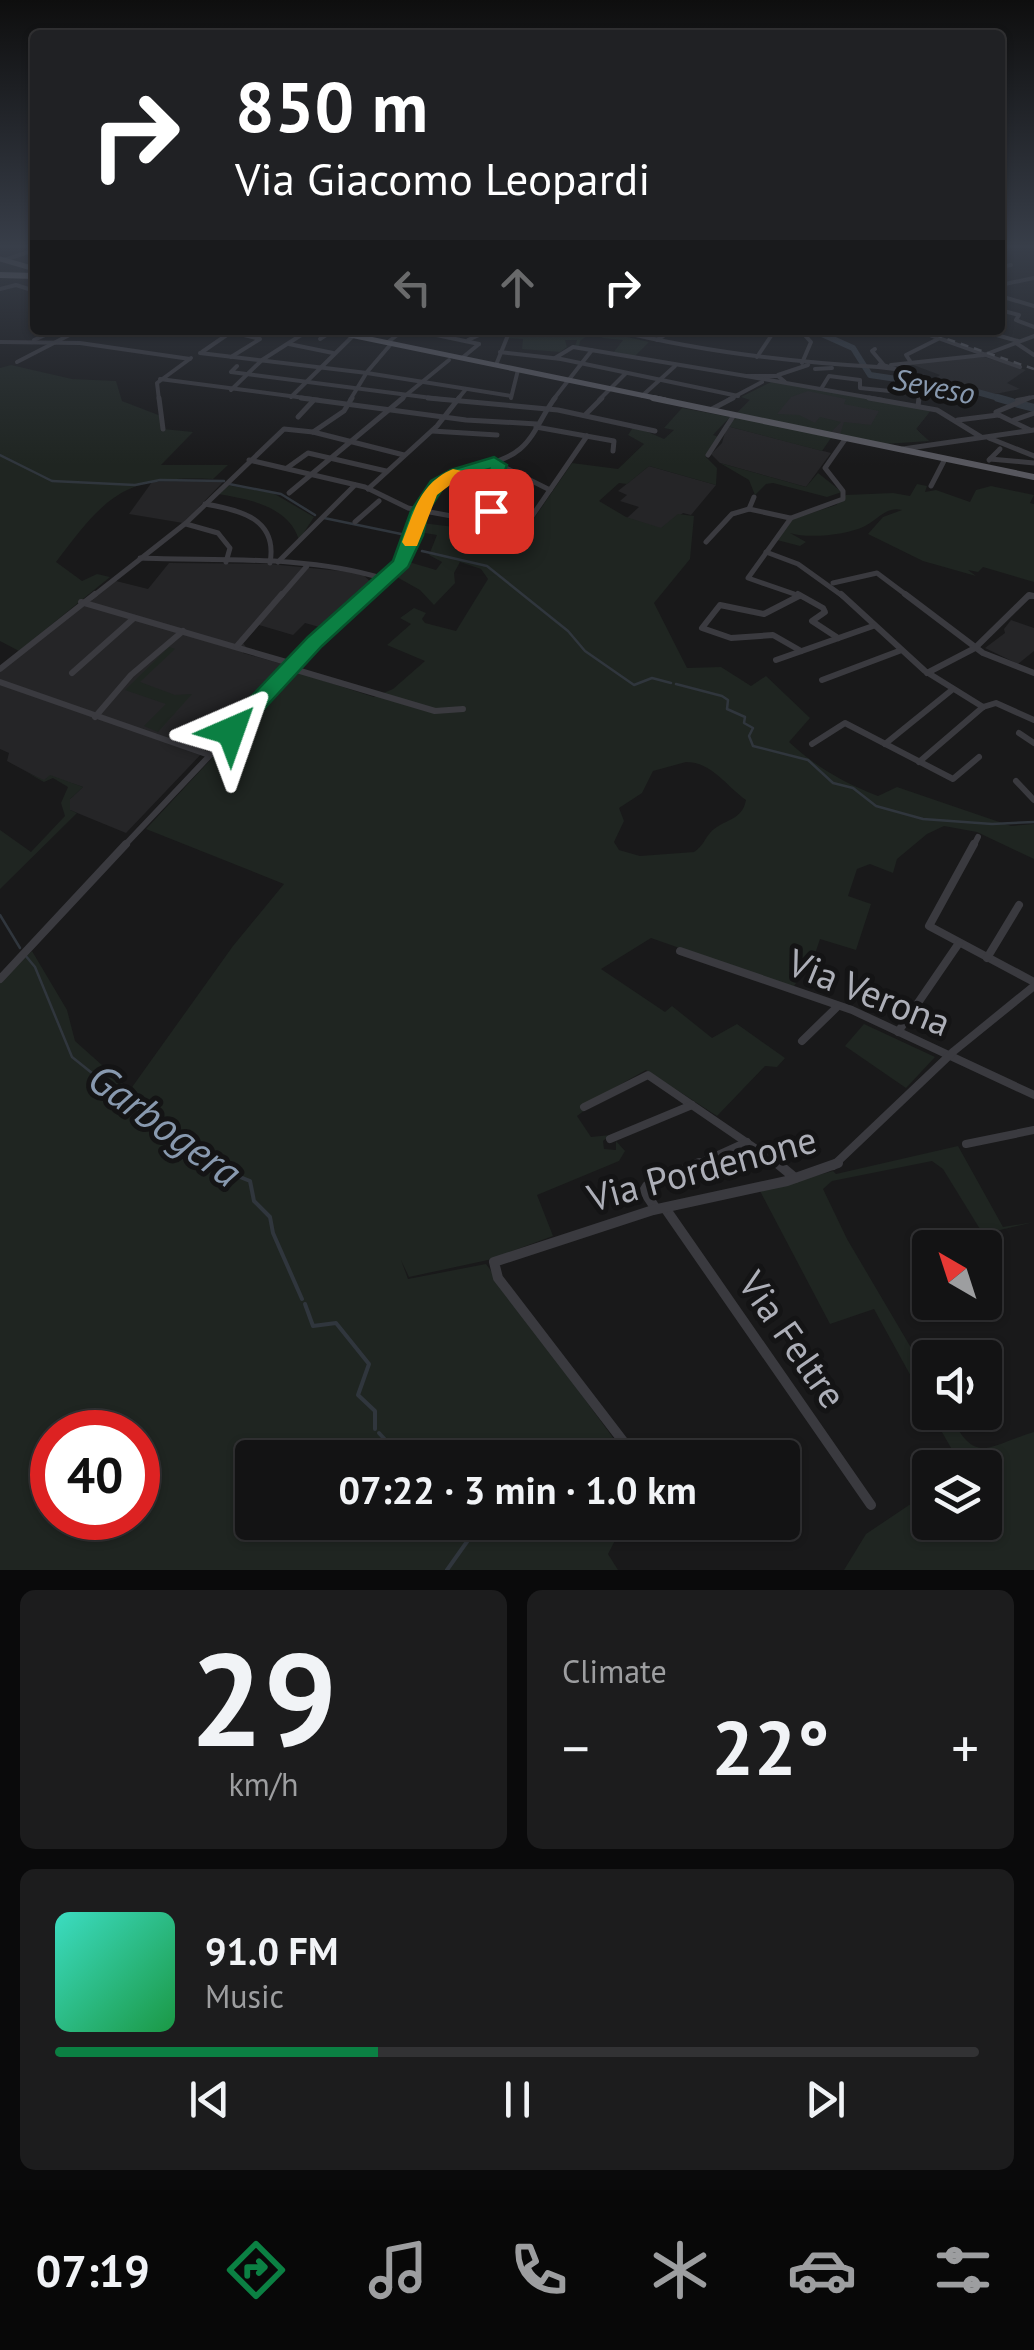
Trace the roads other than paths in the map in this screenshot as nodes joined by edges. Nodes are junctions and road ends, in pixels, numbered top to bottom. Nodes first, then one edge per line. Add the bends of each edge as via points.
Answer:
1 (46, 335) edge
2 (70, 335) edge
3 (226, 335) edge
4 (246, 335) edge
5 (302, 335) edge
6 (324, 335) edge
7 (352, 335) joint
8 (398, 335) edge
9 (441, 335) edge
10 (481, 335) edge
11 (506, 335) edge
12 (634, 335) edge
13 (665, 335) edge
14 (772, 335) edge
15 (804, 335) edge
16 (931, 335) edge
17 (1000, 335) edge
18 (1034, 336) edge
19 (940, 338) junction
20 (320, 339) dead end
21 (468, 340) junction
22 (656, 341) junction
23 (0, 342) edge
24 (32, 342) junction
25 (57, 342) junction
26 (1018, 342) junction
27 (389, 343) junction
28 (288, 344) junction
29 (875, 348) dead end
30 (592, 350) junction
31 (500, 351) junction
32 (334, 353) junction
33 (200, 354) junction
34 (984, 355) junction
35 (1034, 355) edge
36 (231, 357) junction
37 (454, 358) junction
38 (555, 358) junction
39 (757, 358) junction
40 (190, 359) junction
41 (260, 361) junction
42 (17, 362) dead end
43 (910, 362) junction
44 (582, 363) junction
45 (676, 365) junction
46 (800, 365) junction
47 (880, 365) junction
48 (237, 366) dead end
49 (496, 366) junction
50 (819, 366) junction
51 (839, 366) junction
52 (320, 367) junction
53 (1020, 367) dead end
54 (518, 370) junction
55 (626, 372) junction
56 (367, 373) junction
57 (246, 374) junction
58 (746, 376) junction
59 (779, 376) junction
60 (160, 379) junction
61 (659, 380) junction
62 (568, 381) junction
63 (306, 382) junction
64 (422, 382) junction
65 (761, 382) junction
66 (790, 384) junction
67 (357, 389) junction
68 (466, 389) junction
69 (609, 389) junction
70 (820, 389) junction
71 (231, 390) junction
72 (406, 396) junction
73 (511, 396) junction
74 (642, 396) junction
75 (738, 396) junction
76 (1034, 397) edge
77 (291, 398) junction
78 (314, 400) junction
79 (456, 402) junction
80 (348, 404) junction
81 (918, 406) junction
82 (695, 407) joint
83 (512, 408) junction
84 (388, 410) junction
85 (546, 410) junction
86 (715, 410) junction
87 (1034, 413) edge
88 (731, 414) junction
89 (1000, 414) junction
90 (586, 415) junction
91 (298, 416) dead end
92 (445, 417) junction
93 (458, 419) junction
94 (958, 420) junction
95 (1013, 421) junction
96 (437, 426) junction
97 (537, 426) junction
98 (164, 429) dead end
99 (1033, 430) edge
100 (431, 431) junction
101 (655, 431) dead end
102 (313, 432) junction
103 (497, 434) dead end
104 (587, 436) junction
105 (984, 436) junction
106 (846, 438) junction
107 (348, 443) junction
108 (1000, 449) dead end
109 (902, 450) junction
110 (613, 451) dead end
111 (404, 455) junction
112 (708, 455) dead end
113 (331, 458) junction
114 (945, 459) junction
115 (990, 459) junction
116 (248, 460) junction
117 (1034, 460) edge
118 (497, 464) junction
119 (980, 466) junction
120 (286, 469) junction
121 (386, 471) junction
122 (311, 475) junction
123 (1034, 477) edge
124 (355, 485) junction
125 (931, 486) dead end
126 (368, 488) junction
127 (550, 490) junction
128 (289, 493) dead end
129 (754, 496) dead end
130 (379, 500) junction
131 (205, 504) junction
132 (749, 509) junction
133 (420, 511) junction
134 (491, 511) dead end
135 (464, 513) dead end
136 (791, 518) junction
137 (356, 522) dead end
138 (184, 524) junction
139 (516, 538) dead end
140 (706, 542) dead end
141 (766, 552) junction
142 (405, 553) junction
143 (139, 558) junction
144 (226, 562) junction
145 (274, 563) junction
146 (401, 563) junction
147 (307, 566) junction
148 (377, 577) junction
149 (748, 580) joint
150 (832, 583) junction
151 (800, 595) junction
152 (1032, 596) edge
153 (364, 599) junction
154 (82, 602) junction
155 (344, 614) junction
156 (135, 617) junction
157 (873, 626) junction
158 (184, 630) junction
159 (838, 638) junction
160 (238, 646) junction
161 (976, 648) junction
162 (800, 651) junction
163 (899, 652) junction
164 (776, 660) dead end
165 (291, 666) junction
166 (0, 669) edge
167 (72, 673) dead end
168 (927, 673) junction
169 (1034, 673) edge
170 (822, 680) dead end
171 (0, 682) edge
172 (952, 689) junction
173 (983, 706) junction
174 (463, 709) dead end
175 (95, 717) junction
176 (1034, 720) edge
177 (1019, 733) dead end
178 (1034, 743) edge
179 (812, 744) dead end
180 (885, 744) junction
181 (210, 754) junction
182 (979, 757) dead end
183 (919, 762) junction
184 (1016, 781) dead end
185 (1034, 800) edge
186 (978, 837) dead end
187 (1019, 905) dead end
188 (958, 943) junction
189 (680, 951) dead end
190 (987, 958) junction
191 (0, 978) edge
192 (1034, 984) edge
193 (838, 1006) junction
194 (898, 1032) junction
195 (802, 1041) dead end
196 (950, 1056) junction
197 (1034, 1095) edge
198 (692, 1105) junction
199 (584, 1106) dead end
200 (1034, 1130) edge
201 (610, 1139) dead end
202 (747, 1142) junction
203 (966, 1144) dead end
204 (795, 1178) junction
205 (661, 1209) junction
206 (622, 1440) edge
207 (871, 1506) dead end

1 - 24 street
2 - 25 street
3 - 33 street
4 - 36 street via 260,339
5 - 28 street
6 - 20 street
7 - 27 main road
7 - 32 street
8 - 27 street
9 - 21 street
10 - 21 street
11 - 31 street
12 - 22 street
13 - 22 street
14 - 39 street
15 - 46 street via 810,342
16 - 19 street
17 - 26 street
18 - 26 street
19 - 34 street
19 - 43 street via 906,355
21 - 37 street via 479,344
22 - 39 street
23 - 24 street
24 - 25 street
25 - 40 street
25 - 42 street
26 - 34 street
26 - 35 street
27 - 37 main road
27 - 56 street
28 - 32 street
28 - 41 street
29 - 47 street
30 - 38 street via 570,347
30 - 44 street
30 - 45 street
31 - 38 street
31 - 49 street
32 - 52 street
33 - 36 street
33 - 40 street
34 - 43 street
34 - 53 street
36 - 41 street
37 - 49 main road
37 - 64 street
38 - 44 street
39 - 46 street
40 - 60 street
41 - 52 street
41 - 57 street
43 - 47 street via 889,371
44 - 55 street
44 - 62 street
45 - 58 street
45 - 61 street
46 - 50 street
46 - 50 street
46 - 59 street
47 - 51 street
48 - 57 street via 231,372
49 - 54 main road
50 - 51 street
50 - 51 street
52 - 56 street
52 - 63 street
54 - 62 main road
54 - 73 street
55 - 61 street
55 - 69 street
56 - 64 street
56 - 67 street
57 - 63 street
57 - 71 street
58 - 59 street
58 - 65 street
59 - 65 street
59 - 66 street
60 - 71 street
60 - 98 street
61 - 74 street
61 - 75 street
62 - 69 main road
62 - 85 street
63 - 67 street
63 - 77 street
64 - 68 street
64 - 72 street
65 - 66 street
65 - 75 street
66 - 70 street
67 - 72 street
67 - 80 street
68 - 73 street
68 - 79 street
69 - 74 main road
69 - 90 street
70 - 81 street
70 - 81 street via 829,376 846,378 862,381 860,388 920,394
71 - 77 street
72 - 79 street
72 - 84 street
73 - 83 street
74 - 82 main road
75 - 86 street
76 - 89 street
77 - 78 street
78 - 80 street
78 - 91 street
79 - 83 street
79 - 92 street
80 - 84 street
80 - 102 street
81 - 94 street
82 - 86 main road
83 - 85 street
84 - 92 street
84 - 107 street
85 - 90 street
85 - 97 street
86 - 88 main road
87 - 95 street
88 - 106 main road
88 - 112 street
89 - 94 street
89 - 95 street
90 - 101 street
92 - 93 street
92 - 96 street
93 - 96 street
93 - 97 street
94 - 105 street
95 - 99 street
96 - 100 street
97 - 104 street
97 - 118 street via 522,448
99 - 105 street
100 - 103 street
100 - 111 street
102 - 107 street
102 - 116 street via 287,428
104 - 110 street via 616,442
104 - 127 street
105 - 109 street
105 - 117 street
106 - 109 main road
106 - 136 street via 825,468 843,498
107 - 111 street
107 - 113 street
108 - 115 street
109 - 114 main road
111 - 121 street
113 - 120 street via 306,454
113 - 121 street
113 - 122 street
114 - 119 main road
114 - 125 street
115 - 117 street
115 - 119 street
116 - 120 street
116 - 131 street
118 - 127 street
118 - 133 street via 443,480
118 - 134 street via 485,503
119 - 123 main road
120 - 122 street
121 - 126 street
122 - 124 street
122 - 128 street
124 - 126 street
124 - 145 street
126 - 130 street
127 - 139 street
129 - 132 street
130 - 133 street
130 - 137 street
131 - 138 street
131 - 145 street via 265,525
132 - 136 street
132 - 140 street via 732,514
133 - 135 street
133 - 142 street
136 - 141 street
138 - 143 street
138 - 144 street via 225,537
141 - 149 street
141 - 150 street
142 - 146 street
142 - 148 street
143 - 144 street
143 - 154 street
144 - 145 street
145 - 147 street
146 - 148 street
146 - 153 street
147 - 148 street
147 - 160 street
148 - 153 street
148 - 155 street
149 - 151 street
150 - 157 street
150 - 161 street via 877,573
151 - 159 street via 825,610 812,621
151 - 162 street via 764,614 720,604 702,628 731,638 772,636
152 - 161 street
153 - 155 street
154 - 156 street
154 - 166 street
155 - 165 street
156 - 158 street
156 - 167 street
157 - 159 street
157 - 163 street
158 - 160 street
158 - 175 street
159 - 162 street
160 - 165 street
161 - 168 street
161 - 169 street
162 - 164 street
163 - 168 street
163 - 170 street
165 - 174 street via 436,711
165 - 181 street
168 - 172 street
171 - 175 street
172 - 173 street
172 - 180 street
173 - 176 street via 996,703
173 - 183 street
175 - 181 street
177 - 178 street
179 - 180 street via 844,723
180 - 183 street
181 - 191 street
182 - 183 street via 953,779
184 - 185 street
186 - 188 street via 929,924
187 - 190 street
188 - 190 street
188 - 194 street
189 - 193 street, Via Verona
190 - 192 street
192 - 196 street, Via Pordenone
193 - 194 street, Via Verona
193 - 195 street
194 - 196 street, Via Verona
196 - 197 street, Via Verona
196 - 204 street, Via Pordenone via 849,1156
198 - 199 street via 646,1074
198 - 201 street
198 - 202 street
200 - 203 street
202 - 204 street
202 - 205 street via 647,1186 644,1192
204 - 205 street, Via Pordenone
205 - 206 street, Via Pordenone via 493,1264
205 - 207 street, Via Feltre

